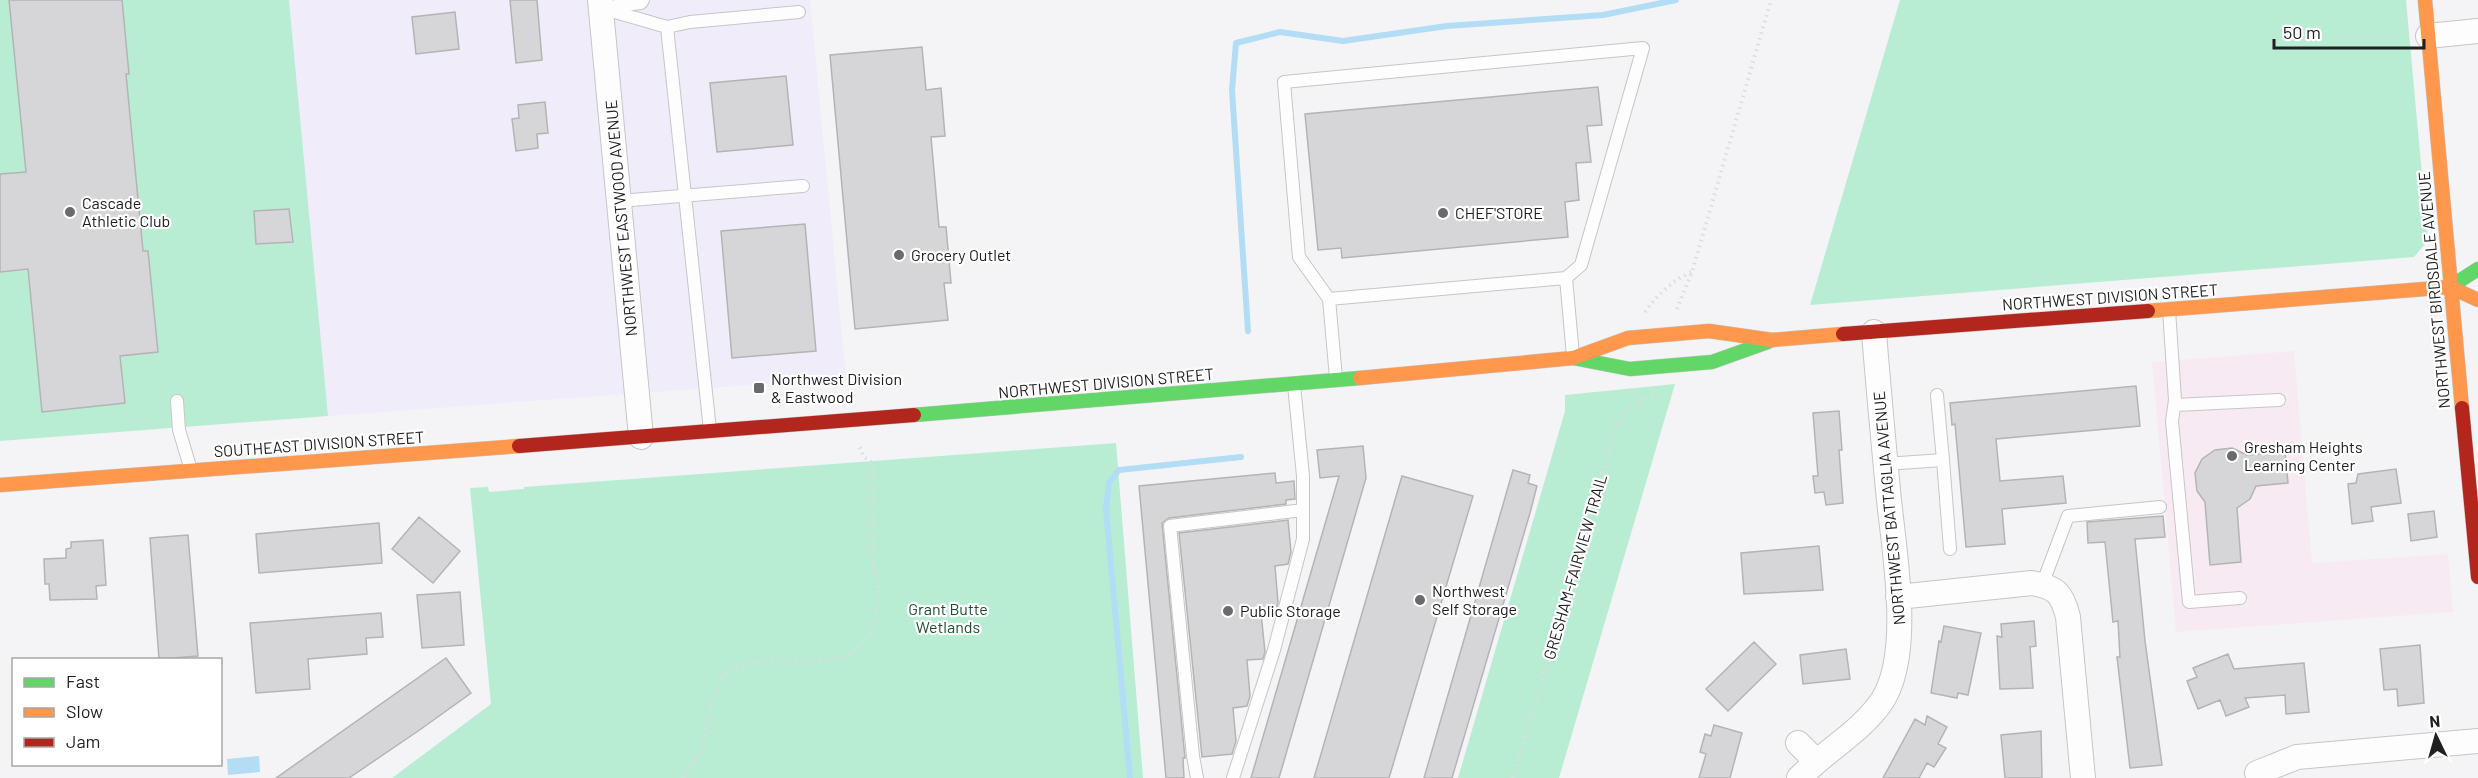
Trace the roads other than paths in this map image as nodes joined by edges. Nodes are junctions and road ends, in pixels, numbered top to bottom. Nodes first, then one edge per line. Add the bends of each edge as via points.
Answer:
1 (643, 0) edge
2 (2425, 0) edge
3 (601, 4) edge
4 (799, 12) dead end
5 (667, 27) junction
6 (2478, 31) edge
7 (2428, 36) junction
8 (803, 186) dead end
9 (685, 195) junction
10 (619, 201) junction
11 (2478, 269) edge
12 (1566, 278) junction
13 (2450, 287) junction
14 (1329, 298) junction
15 (2478, 300) edge
16 (2169, 309) junction
17 (1874, 332) junction
18 (1772, 340) junction
19 (1573, 358) junction
20 (1336, 380) junction
21 (1294, 384) junction
22 (1937, 395) dead end
23 (2279, 400) dead end
24 (177, 401) dead end
25 (2175, 405) junction
26 (710, 431) junction
27 (641, 437) junction
28 (1943, 460) junction
29 (1885, 464) junction
30 (191, 470) junction
31 (0, 484) edge
32 (2160, 507) dead end
33 (1303, 510) junction
34 (1950, 549) dead end
35 (2478, 577) edge
36 (2042, 585) junction
37 (1898, 597) junction
38 (2240, 598) dead end
39 (2478, 741) edge
40 (1798, 743) dead end
41 (1816, 761) junction
42 (2257, 773) dead end
43 (1197, 778) edge
44 (1233, 778) edge
45 (1799, 778) edge
46 (2083, 778) edge

1 - 3 lane
2 - 7 main road, NORTHWEST BIRDSDALE AVENUE
3 - 5 lane
3 - 10 street, NORTHWEST EASTWOOD AVENUE
4 - 5 lane
5 - 9 lane
6 - 7 street
7 - 13 main road, NORTHWEST BIRDSDALE AVENUE
8 - 9 lane
9 - 10 lane
9 - 26 lane
10 - 27 street, NORTHWEST EASTWOOD AVENUE
11 - 13 main road, NORTHWEST DIVISION STREET
12 - 14 lane
12 - 14 lane via 1581,265 1643,48 1284,82 1299,257
12 - 19 lane
13 - 15 main road, NORTHWEST DIVISION STREET
13 - 16 main road, NORTHWEST DIVISION STREET
13 - 35 main road, NORTHWEST BIRDSDALE AVENUE
14 - 20 lane
16 - 17 main road, NORTHWEST DIVISION STREET
16 - 25 lane
17 - 18 main road, NORTHWEST DIVISION STREET
17 - 29 street, NORTHWEST BATTAGLIA AVENUE
18 - 19 main road, NORTHWEST DIVISION STREET via 1709,331 1628,338
18 - 19 main road, NORTHWEST DIVISION STREET via 1712,362 1630,369
19 - 20 main road, NORTHWEST DIVISION STREET
20 - 21 main road, NORTHWEST DIVISION STREET
21 - 26 main road, NORTHWEST DIVISION STREET
21 - 33 lane
22 - 28 lane
23 - 25 lane
24 - 30 lane via 179,430
25 - 38 lane via 2172,421 2189,602
26 - 27 main road, NORTHWEST DIVISION STREET
27 - 30 main road, SOUTHEAST DIVISION STREET
28 - 29 lane
28 - 34 lane
29 - 37 street, NORTHWEST BATTAGLIA AVENUE
30 - 31 main road, SOUTHEAST DIVISION STREET
32 - 36 lane via 2068,516
33 - 43 lane via 1170,526
33 - 44 lane via 1303,539 1274,650
36 - 37 street
36 - 46 street via 2059,594 2068,617
37 - 41 street, NORTHWEST BATTAGLIA AVENUE via 1897,656 1883,699 1864,723
39 - 42 street via 2297,757
40 - 41 street
41 - 45 street, NORTHWEST BATTAGLIA AVENUE

